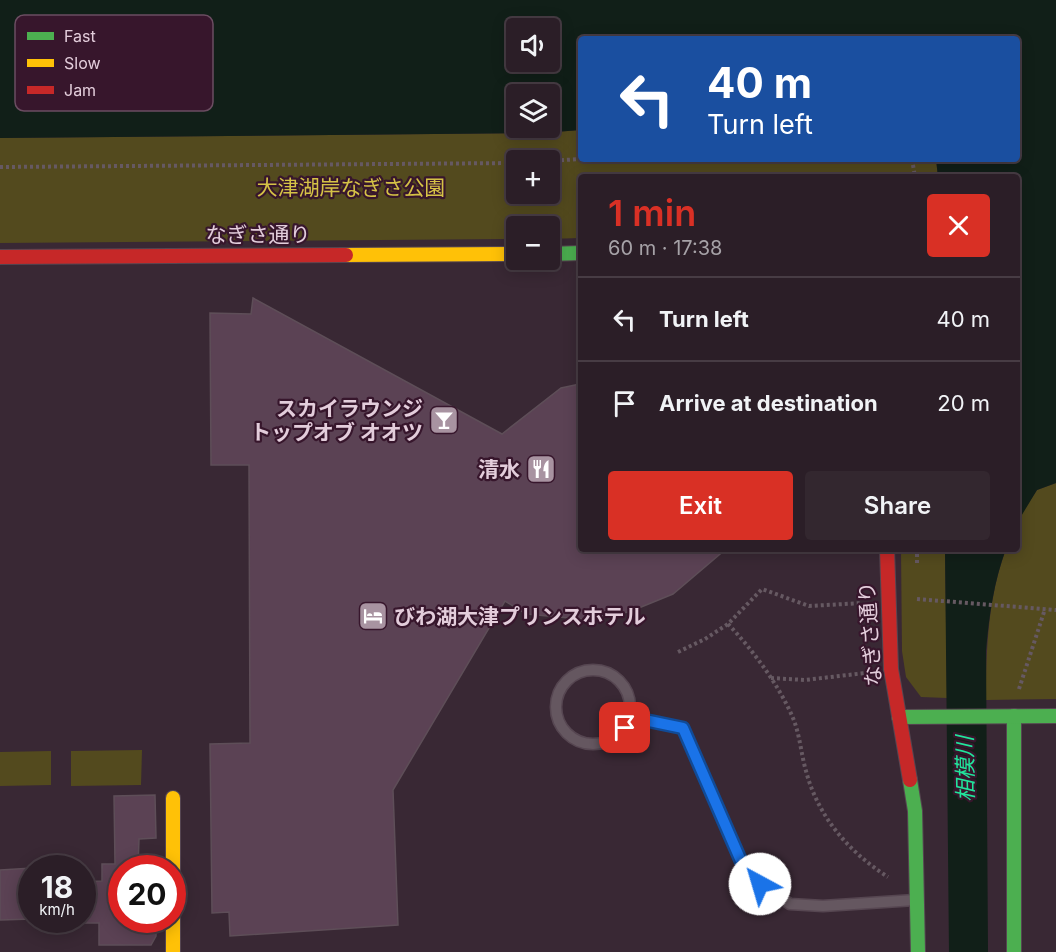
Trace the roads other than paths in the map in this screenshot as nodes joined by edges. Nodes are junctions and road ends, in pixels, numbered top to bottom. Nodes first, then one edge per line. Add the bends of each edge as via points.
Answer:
1 (578, 253) edge
2 (506, 254) edge
3 (560, 254) edge
4 (0, 257) edge
5 (886, 552) edge
6 (1014, 716) junction
7 (1056, 716) edge
8 (630, 717) junction
9 (899, 717) junction
10 (172, 798) dead end
11 (918, 900) junction
12 (173, 952) edge
13 (918, 952) edge
14 (1014, 952) edge

1 - 3 street
2 - 4 street, なぎさ通り
5 - 9 street, なぎさ通り via 891,669
6 - 7 street
6 - 9 street
6 - 14 street
8 - 8 lane via 617,736 595,745 583,743 563,730 555,709 557,697 572,676 597,669 609,673 628,691
8 - 11 lane via 683,728 741,861 760,884 790,904 833,906
9 - 11 street, なぎさ通り via 915,811
10 - 12 street
11 - 13 street, なぎさ通り

